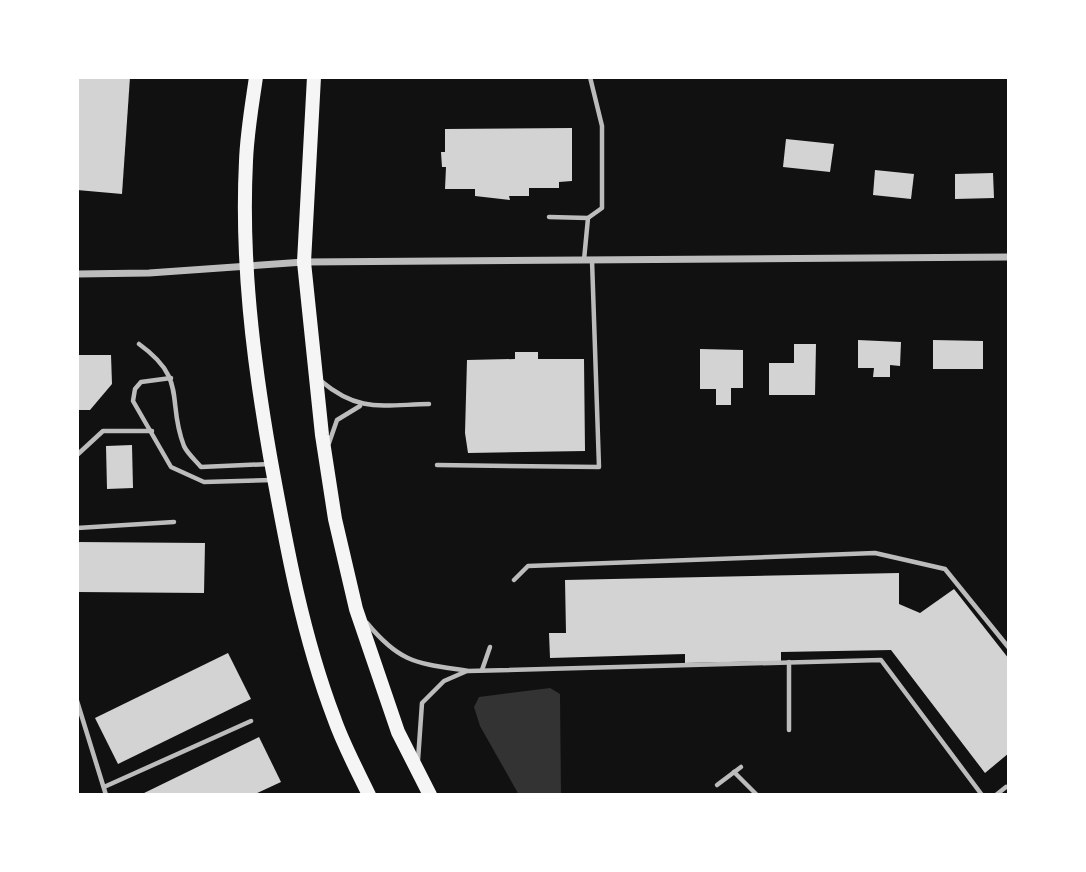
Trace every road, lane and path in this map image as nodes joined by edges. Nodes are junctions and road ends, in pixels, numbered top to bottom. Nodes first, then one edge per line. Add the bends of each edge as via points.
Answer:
1 (256, 77) edge
2 (314, 77) edge
3 (590, 77) edge
4 (549, 217) dead end
5 (588, 218) junction
6 (1009, 257) edge
7 (588, 260) junction
8 (304, 262) junction
9 (247, 266) junction
10 (77, 274) edge
11 (139, 344) dead end
12 (315, 376) junction
13 (171, 378) junction
14 (429, 404) dead end
15 (360, 405) junction
16 (153, 431) junction
17 (325, 453) junction
18 (77, 455) edge
19 (272, 464) junction
20 (437, 465) dead end
21 (274, 480) junction
22 (174, 522) dead end
23 (77, 528) edge
24 (514, 580) dead end
25 (356, 609) junction
26 (490, 647) dead end
27 (1009, 648) edge
28 (789, 662) junction
29 (482, 670) junction
30 (468, 671) junction
31 (77, 701) edge
32 (251, 721) dead end
33 (789, 730) dead end
34 (741, 767) dead end
35 (417, 770) junction
36 (734, 772) junction
37 (717, 785) dead end
38 (1006, 787) dead end
39 (104, 788) junction
40 (106, 795) edge
41 (369, 795) edge
42 (430, 795) edge
43 (757, 795) edge
44 (982, 795) edge
45 (996, 795) edge

1 - 9 highway via 246,161
2 - 8 highway
3 - 5 lane via 602,126 602,208
4 - 5 lane
5 - 7 lane
6 - 7 street
7 - 8 street
7 - 20 lane via 599,467
8 - 9 street
8 - 12 highway
9 - 10 street
9 - 19 highway via 251,337
11 - 13 lane
12 - 15 lane via 339,397
12 - 17 highway
13 - 16 lane via 141,382 135,389 133,401
13 - 19 lane via 184,446 201,467
14 - 15 lane
15 - 17 lane via 337,420
16 - 18 lane via 103,431
16 - 21 lane via 171,467 204,482
17 - 25 highway
19 - 21 highway
21 - 41 highway via 310,639 334,718
22 - 23 lane
24 - 27 lane via 528,566 875,553 945,569
25 - 30 lane via 387,647 412,662
25 - 35 highway via 398,732
26 - 29 lane
28 - 29 lane
28 - 33 lane
28 - 44 lane via 881,660
29 - 30 lane
30 - 35 lane via 444,681 422,703
31 - 39 lane
32 - 39 lane
34 - 36 lane
35 - 42 highway
36 - 37 lane
36 - 43 lane
38 - 45 lane
39 - 40 lane

